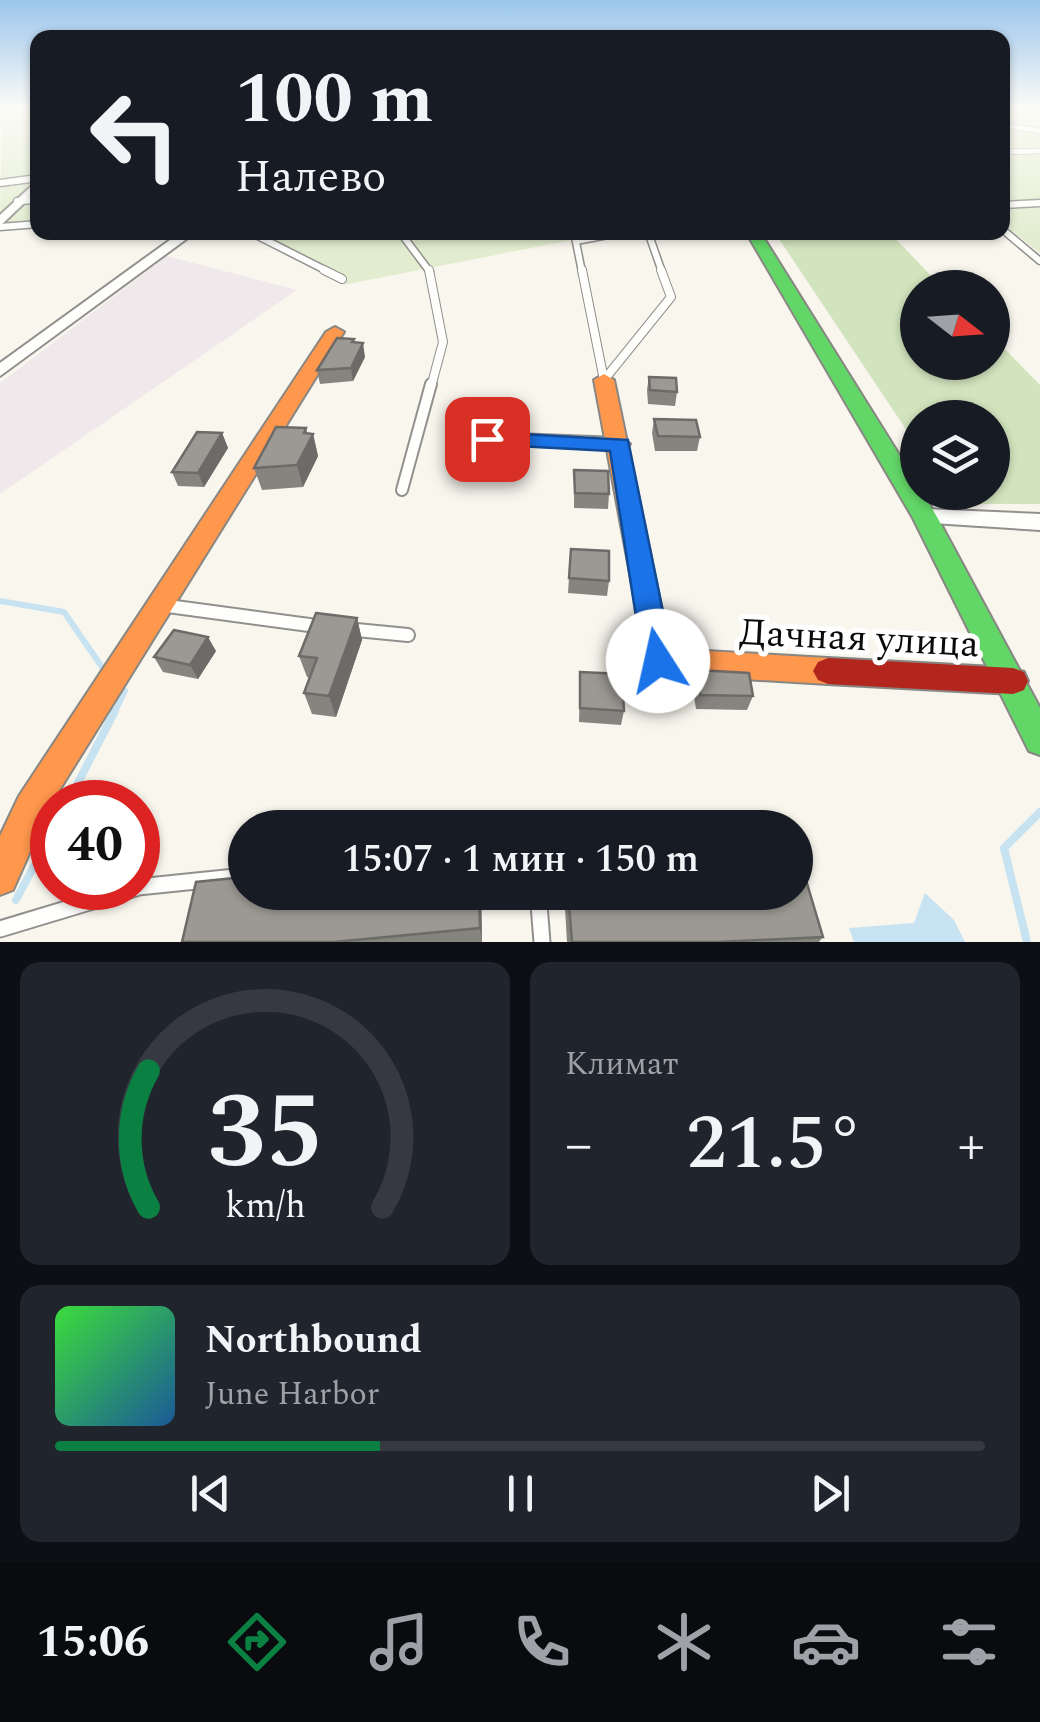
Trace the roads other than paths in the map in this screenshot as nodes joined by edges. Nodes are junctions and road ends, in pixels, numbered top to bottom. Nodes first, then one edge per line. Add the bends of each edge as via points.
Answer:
1 (30, 181) edge
2 (0, 183) edge
3 (30, 188) edge
4 (30, 200) edge
5 (18, 201) junction
6 (1040, 202) edge
7 (1010, 205) edge
8 (0, 224) edge
9 (30, 224) edge
10 (1010, 235) edge
11 (179, 240) edge
12 (266, 240) edge
13 (406, 240) edge
14 (576, 240) edge
15 (651, 240) edge
16 (758, 240) edge
17 (1039, 259) edge
18 (342, 279) dead end
19 (335, 332) dead end
20 (0, 370) edge
21 (604, 380) junction
22 (487, 439) dead end
23 (620, 444) junction
24 (402, 490) dead end
25 (925, 517) junction
26 (1040, 522) edge
27 (162, 605) junction
28 (408, 635) dead end
29 (1013, 681) junction
30 (1040, 740) edge
31 (0, 877) edge
32 (228, 878) edge
33 (160, 885) edge
34 (62, 910) edge
35 (539, 910) edge
36 (0, 929) edge
37 (542, 942) edge

1 - 2 lane
3 - 5 street
4 - 5 lane
5 - 8 street
6 - 7 lane
8 - 9 lane
10 - 17 lane
11 - 20 street
12 - 18 lane
13 - 24 lane via 430,269 443,342
14 - 21 lane, Дачная улица
15 - 21 lane via 671,297
16 - 25 street
19 - 27 street
21 - 23 street, Дачная улица
22 - 23 street
23 - 29 street, Дачная улица via 658,661
25 - 26 street
25 - 29 street
27 - 28 lane
27 - 31 street via 31,808
29 - 30 street
32 - 33 lane
34 - 36 lane
35 - 37 lane

